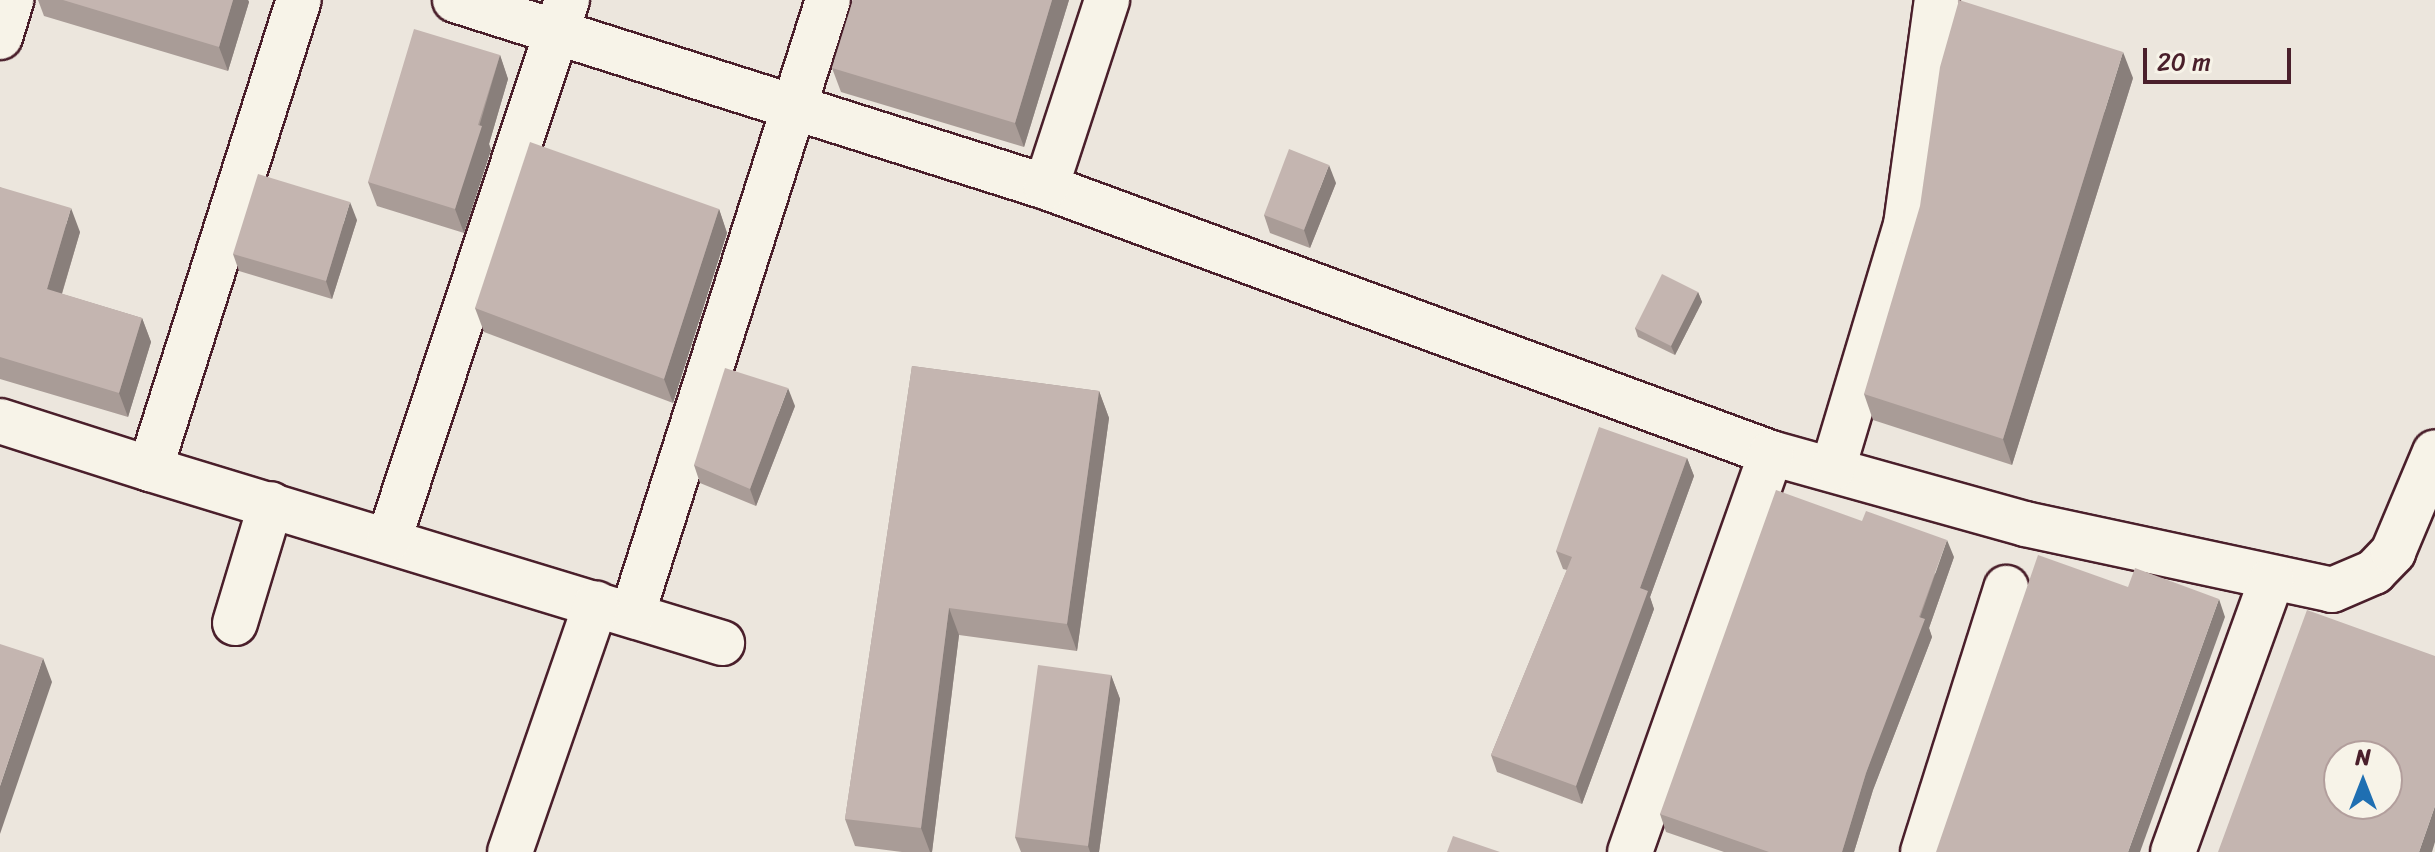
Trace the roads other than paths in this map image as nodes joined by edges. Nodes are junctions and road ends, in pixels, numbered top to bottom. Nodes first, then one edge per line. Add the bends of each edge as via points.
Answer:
1 (11, 0) edge
2 (299, 0) edge
3 (455, 0) edge
4 (828, 0) edge
5 (1107, 0) edge
6 (1937, 0) edge
7 (562, 16) edge
8 (0, 37) edge
9 (793, 106) junction
10 (1046, 187) junction
11 (0, 421) edge
12 (2435, 452) edge
13 (1771, 453) junction
14 (1833, 468) junction
15 (150, 469) junction
16 (271, 504) junction
17 (389, 539) junction
18 (2272, 579) junction
19 (2006, 588) dead end
20 (614, 609) junction
21 (235, 623) dead end
22 (722, 643) dead end
23 (510, 852) edge
24 (1630, 852) edge
25 (1923, 852) edge
26 (2173, 852) edge

1 - 8 street
2 - 15 street
3 - 7 street
4 - 9 street
5 - 10 street
6 - 14 street via 1906,225
7 - 9 street
7 - 17 street
9 - 10 street
9 - 20 street
10 - 13 street
11 - 15 street
12 - 18 street via 2393,552 2374,572 2332,590
13 - 14 street
13 - 24 street
14 - 18 street via 2025,524
15 - 16 street
16 - 17 street
16 - 21 street
17 - 20 street
18 - 26 street
19 - 25 street
20 - 22 street
20 - 23 street

